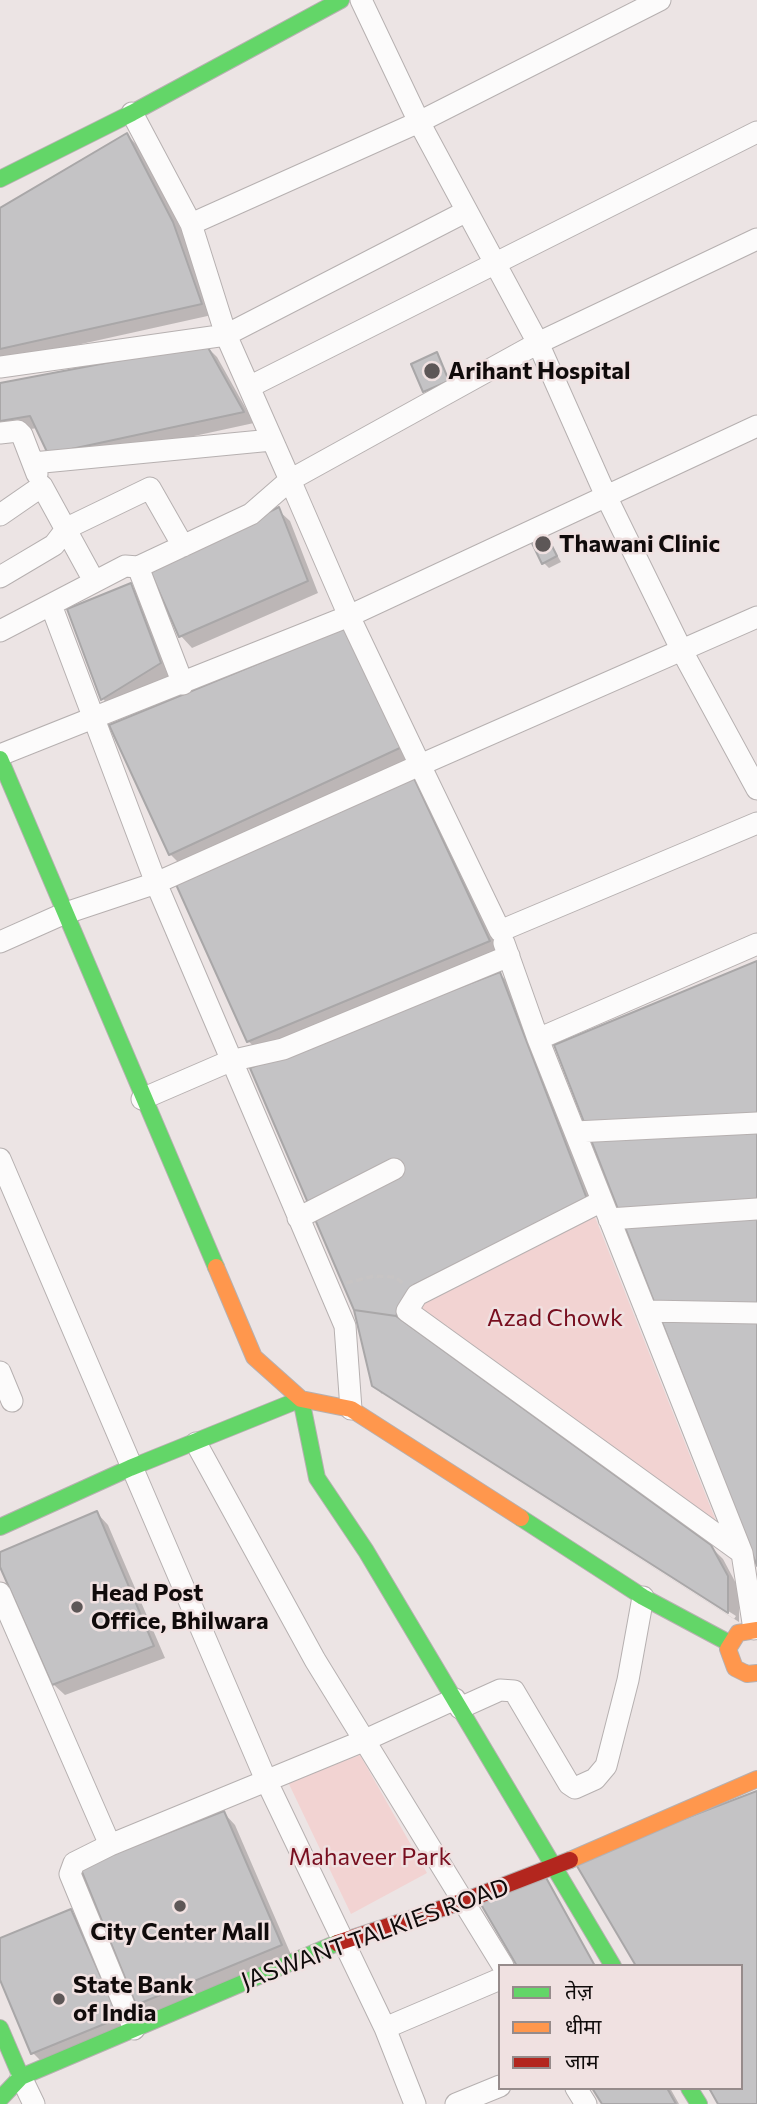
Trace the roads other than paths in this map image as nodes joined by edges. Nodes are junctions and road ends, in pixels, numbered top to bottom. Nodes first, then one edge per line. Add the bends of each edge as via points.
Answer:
1 (341, 0) edge
2 (361, 0) edge
3 (660, 0) edge
4 (132, 113) junction
5 (419, 122) junction
6 (757, 132) edge
7 (0, 180) edge
8 (467, 211) junction
9 (191, 224) junction
10 (757, 239) edge
11 (496, 264) junction
12 (226, 335) junction
13 (538, 343) junction
14 (0, 367) edge
15 (249, 387) junction
16 (757, 426) edge
17 (0, 433) edge
18 (272, 440) junction
19 (33, 463) junction
20 (290, 480) junction
21 (42, 486) junction
22 (606, 496) junction
23 (0, 516) edge
24 (67, 528) junction
25 (183, 546) junction
26 (138, 567) junction
27 (0, 577) edge
28 (94, 581) junction
29 (51, 605) junction
30 (349, 616) junction
31 (757, 617) edge
32 (0, 631) edge
33 (682, 651) junction
34 (183, 684) junction
35 (94, 720) junction
36 (0, 757) edge
37 (420, 765) junction
38 (757, 789) edge
39 (757, 823) edge
40 (156, 883) junction
41 (63, 914) junction
42 (500, 931) junction
43 (0, 942) edge
44 (757, 944) edge
45 (509, 956) junction
46 (538, 1040) junction
47 (230, 1061) junction
48 (142, 1099) junction
49 (757, 1123) edge
50 (575, 1132) junction
51 (0, 1158) edge
52 (394, 1169) dead end
53 (757, 1209) edge
54 (606, 1210) junction
55 (298, 1218) junction
56 (646, 1311) junction
57 (757, 1313) edge
58 (0, 1371) edge
59 (301, 1399) junction
60 (12, 1401) dead end
61 (351, 1409) junction
62 (196, 1443) junction
63 (130, 1468) junction
64 (0, 1527) edge
65 (742, 1553) junction
66 (0, 1593) edge
67 (643, 1597) junction
68 (756, 1629) edge
69 (729, 1643) junction
70 (756, 1678) edge
71 (457, 1703) junction
72 (363, 1741) junction
73 (757, 1779) edge
74 (265, 1780) junction
75 (110, 1845) junction
76 (556, 1867) junction
77 (464, 1902) junction
78 (342, 1942) junction
79 (502, 1964) edge
80 (612, 1964) edge
81 (498, 1980) edge
82 (0, 2028) edge
83 (385, 2028) junction
84 (134, 2029) junction
85 (21, 2077) junction
86 (492, 2094) edge
87 (0, 2099) edge
88 (34, 2104) edge
89 (415, 2104) edge
90 (456, 2104) edge

1 - 4 street
2 - 5 street
3 - 5 street
4 - 7 street
4 - 9 street
5 - 8 street
5 - 9 street
6 - 11 street
8 - 11 street
8 - 12 street
9 - 12 street
10 - 13 street
11 - 13 street
11 - 15 street
12 - 14 street
12 - 15 street
13 - 20 street
13 - 22 street
15 - 18 street
16 - 22 street
17 - 19 street via 18,431
18 - 19 street
18 - 20 street
19 - 21 street
20 - 25 street via 251,514
20 - 30 street
21 - 23 street
21 - 24 street
22 - 30 street
22 - 33 street
24 - 25 street via 150,488
24 - 27 street via 54,545
24 - 28 street
25 - 26 street
26 - 28 street via 125,566
26 - 34 street
28 - 29 street
29 - 32 street
29 - 35 street
30 - 34 street
30 - 37 street
31 - 33 street
33 - 37 street
33 - 38 street
34 - 35 street
35 - 36 street
35 - 40 street
36 - 41 street
37 - 40 street
37 - 42 street
39 - 42 street
40 - 41 street
40 - 47 street
41 - 43 street
41 - 48 street
42 - 45 street
44 - 46 street
45 - 46 street
45 - 47 street via 283,1049
46 - 50 street
47 - 48 street
47 - 55 street
48 - 59 street via 254,1357
49 - 50 street
50 - 54 street
51 - 63 street
52 - 55 street
53 - 54 street
54 - 56 street
54 - 65 street via 417,1296 407,1311
55 - 61 street via 345,1326
56 - 57 street
56 - 65 street
58 - 60 street
59 - 61 street
59 - 62 street
59 - 71 street via 317,1478
61 - 67 street
62 - 63 street
62 - 72 street
63 - 64 street
63 - 74 street
65 - 68 street
66 - 75 street
67 - 69 street
67 - 71 street via 607,1766 583,1787 569,1784 514,1691 500,1690
68 - 69 street via 739,1631
69 - 70 street via 728,1656 735,1668
71 - 72 street
71 - 76 street
72 - 74 street
72 - 77 street
73 - 76 street, JASWANT TALKIES ROAD
74 - 75 street
74 - 78 street
75 - 84 street via 74,1863 70,1874
76 - 77 street, JASWANT TALKIES ROAD
76 - 80 street
77 - 78 street, JASWANT TALKIES ROAD
77 - 79 street
78 - 83 street
78 - 84 street, JASWANT TALKIES ROAD
81 - 83 street
82 - 85 street
83 - 89 street
84 - 85 street, JASWANT TALKIES ROAD
85 - 87 street, JASWANT TALKIES ROAD
85 - 88 street
86 - 90 street

